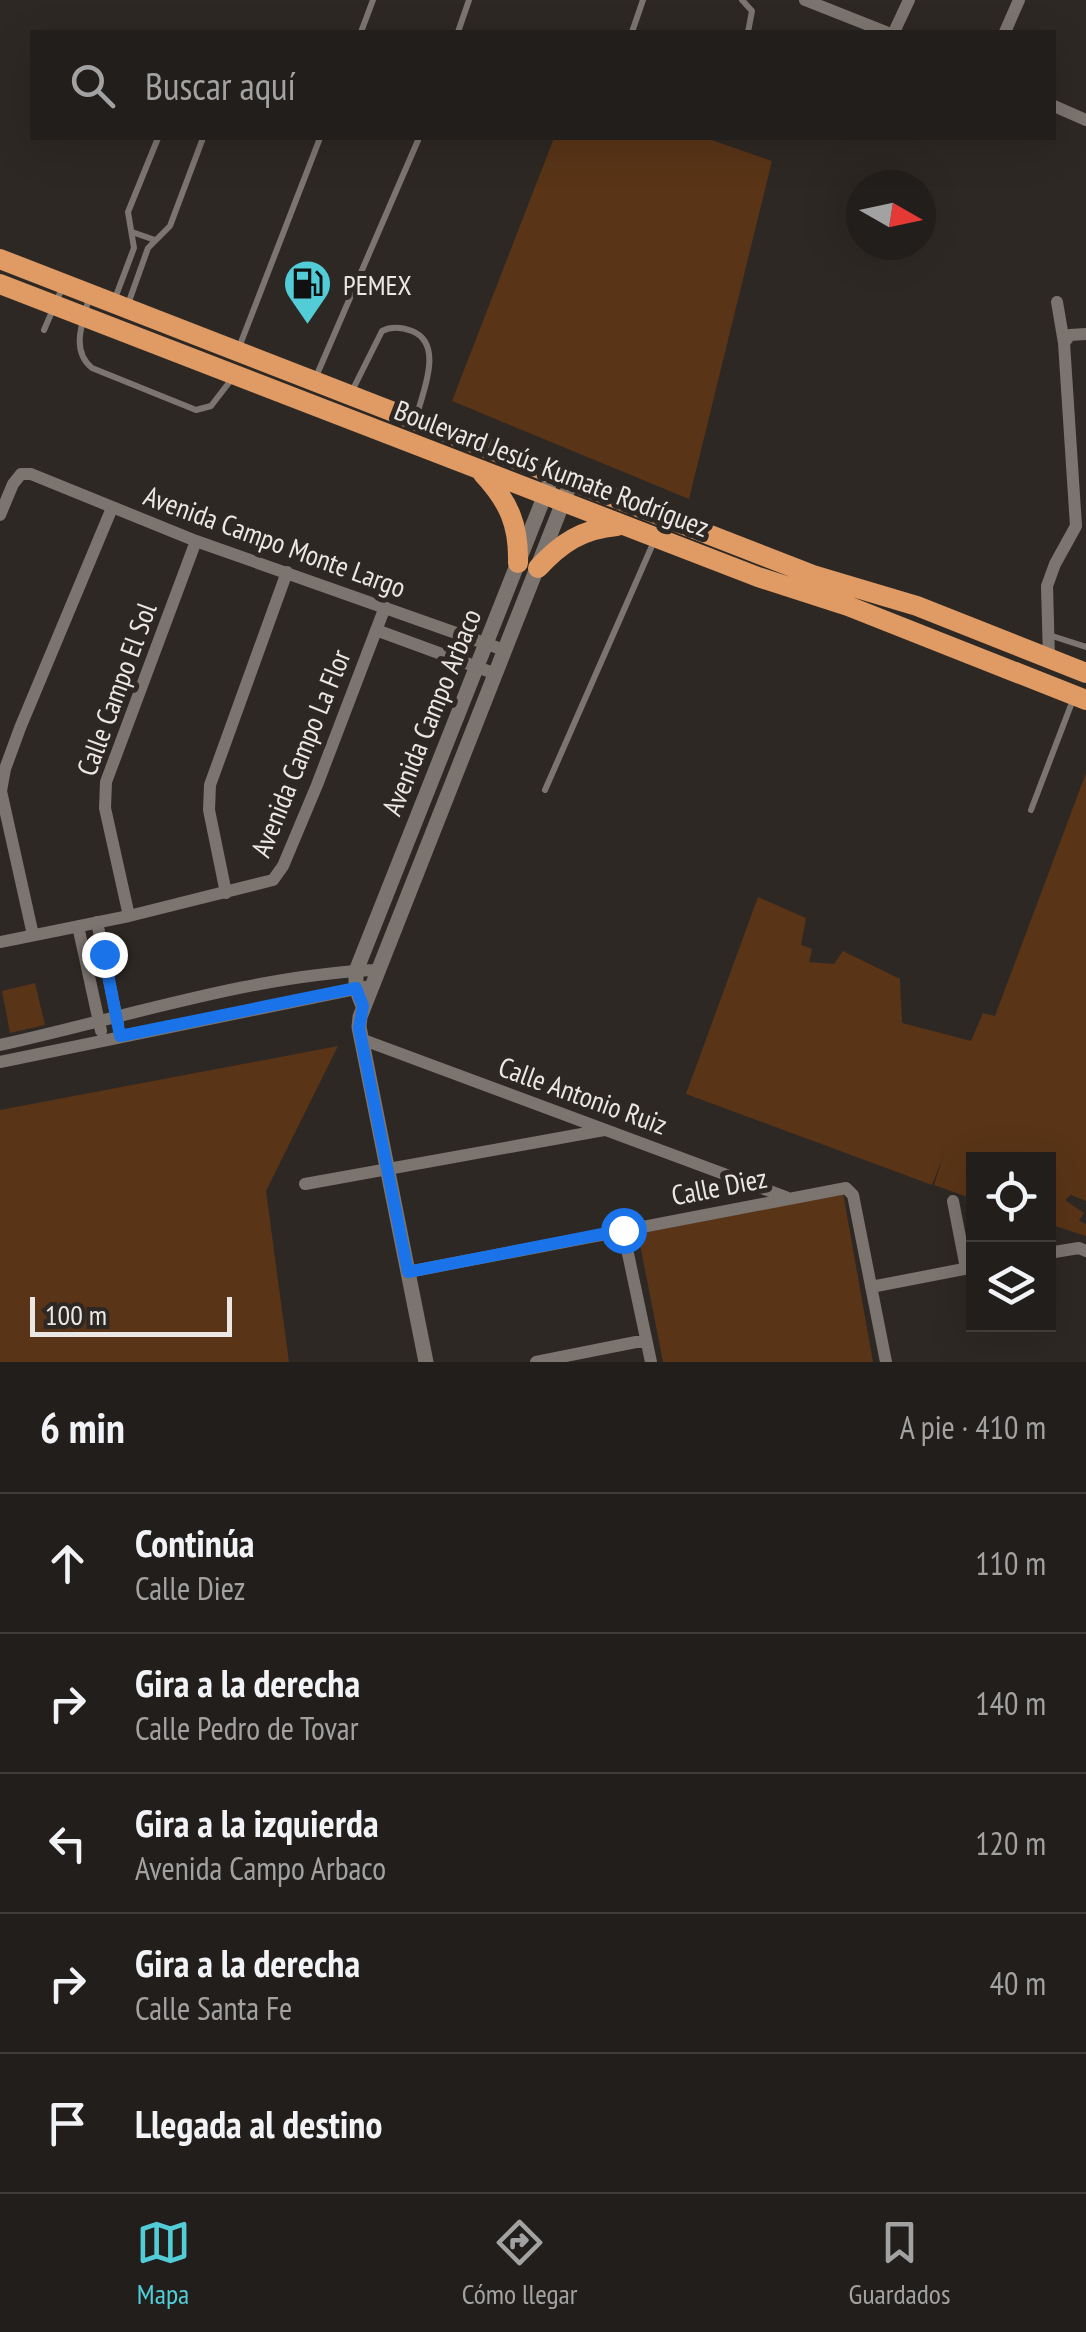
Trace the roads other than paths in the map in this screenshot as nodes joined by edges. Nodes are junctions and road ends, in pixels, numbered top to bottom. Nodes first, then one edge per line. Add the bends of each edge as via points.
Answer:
1 (373, 0) edge
2 (469, 0) edge
3 (643, 0) edge
4 (742, 0) edge
5 (805, 0) edge
6 (909, 0) edge
7 (1018, 0) edge
8 (361, 30) edge
9 (459, 30) edge
10 (633, 30) edge
11 (748, 30) edge
12 (881, 30) edge
13 (895, 30) edge
14 (1005, 30) edge
15 (1056, 107) edge
16 (1086, 120) edge
17 (157, 140) edge
18 (202, 140) edge
19 (319, 140) edge
20 (418, 140) edge
21 (132, 232) junction
22 (156, 241) junction
23 (0, 260) edge
24 (0, 284) edge
25 (64, 284) junction
26 (90, 294) junction
27 (1057, 302) dead end
28 (54, 305) junction
29 (120, 306) junction
30 (84, 316) junction
31 (44, 330) dead end
32 (1086, 334) edge
33 (1064, 343) junction
34 (238, 351) junction
35 (234, 375) junction
36 (314, 380) junction
37 (350, 394) junction
38 (415, 419) junction
39 (478, 469) junction
40 (564, 476) junction
41 (554, 498) junction
42 (112, 508) junction
43 (0, 515) edge
44 (623, 525) junction
45 (1081, 526) edge
46 (656, 538) junction
47 (196, 541) junction
48 (528, 566) junction
49 (286, 572) junction
50 (917, 606) junction
51 (385, 607) junction
52 (907, 629) junction
53 (376, 630) junction
54 (1048, 634) junction
55 (486, 644) junction
56 (1086, 647) edge
57 (504, 650) junction
58 (1048, 658) junction
59 (477, 667) junction
60 (1086, 673) edge
61 (496, 674) junction
62 (1080, 698) edge
63 (544, 790) dead end
64 (1031, 810) dead end
65 (226, 893) junction
66 (129, 916) junction
67 (98, 922) junction
68 (78, 926) junction
69 (32, 935) junction
70 (0, 942) edge
71 (356, 971) junction
72 (368, 981) junction
73 (117, 1019) junction
74 (100, 1023) junction
75 (120, 1036) junction
76 (362, 1039) junction
77 (102, 1040) junction
78 (0, 1045) edge
79 (0, 1062) edge
80 (606, 1130) junction
81 (388, 1168) junction
82 (305, 1184) dead end
83 (788, 1198) junction
84 (953, 1202) dead end
85 (623, 1230) junction
86 (1086, 1250) edge
87 (966, 1252) edge
88 (1056, 1252) edge
89 (966, 1268) edge
90 (408, 1272) junction
91 (871, 1287) junction
92 (646, 1340) junction
93 (426, 1362) edge
94 (536, 1362) edge
95 (650, 1362) edge
96 (886, 1362) edge

1 - 8 lane
2 - 9 lane
3 - 10 lane
4 - 11 lane via 752,12
5 - 12 street
6 - 13 street
7 - 14 street
15 - 16 street
17 - 21 lane via 128,212
18 - 22 lane via 170,226
19 - 34 lane
20 - 36 lane
21 - 22 lane
21 - 29 lane
22 - 29 lane
23 - 25 highway, Boulevard Jesús Kumate Rodríguez
24 - 28 highway, Boulevard Jesús Kumate Rodríguez
25 - 26 highway, Boulevard Jesús Kumate Rodríguez
25 - 28 lane
26 - 29 highway, Boulevard Jesús Kumate Rodríguez
26 - 30 lane
27 - 33 street
28 - 30 highway, Boulevard Jesús Kumate Rodríguez
28 - 31 lane
29 - 34 highway, Boulevard Jesús Kumate Rodríguez
30 - 35 highway, Boulevard Jesús Kumate Rodríguez
30 - 35 lane via 79,348 86,364 186,408 212,406
32 - 33 street via 1070,335
33 - 45 street
34 - 36 highway, Boulevard Jesús Kumate Rodríguez
35 - 39 highway, Boulevard Jesús Kumate Rodríguez
36 - 37 highway, Boulevard Jesús Kumate Rodríguez
37 - 38 highway, Boulevard Jesús Kumate Rodríguez
37 - 38 lane via 382,331 410,330 430,356
38 - 40 highway, Boulevard Jesús Kumate Rodríguez
39 - 41 highway, Boulevard Jesús Kumate Rodríguez
39 - 48 highway via 514,518
40 - 41 street, Avenida Campo Arbaco
40 - 50 highway, Boulevard Jesús Kumate Rodríguez via 813,575
41 - 44 highway, Boulevard Jesús Kumate Rodríguez
41 - 48 street, Avenida Campo Arbaco
42 - 43 street, Avenida Campo Monte Largo via 21,474
42 - 47 street, Avenida Campo Monte Largo
42 - 69 street via 2,780
44 - 46 highway, Boulevard Jesús Kumate Rodríguez
44 - 48 highway via 580,534
45 - 54 street via 1050,574
46 - 52 highway, Boulevard Jesús Kumate Rodríguez
46 - 63 lane
47 - 49 street, Avenida Campo Monte Largo
47 - 66 street, Calle Campo El Sol via 106,782 105,808
48 - 55 street, Avenida Campo Arbaco
48 - 57 street, Avenida Campo Arbaco
49 - 51 street, Avenida Campo Monte Largo
49 - 65 street via 210,785
50 - 52 highway
50 - 58 highway, Boulevard Jesús Kumate Rodríguez
51 - 53 street, Avenida Campo La Flor
51 - 55 street, Avenida Campo Monte Largo
52 - 62 highway, Boulevard Jesús Kumate Rodríguez
53 - 59 street
53 - 65 street, Avenida Campo La Flor via 280,872 263,885
54 - 56 lane
54 - 58 street
55 - 57 street, Avenida Campo Monte Largo
55 - 59 street, Avenida Campo Arbaco
57 - 61 street, Avenida Campo Arbaco
58 - 60 highway, Boulevard Jesús Kumate Rodríguez
59 - 61 street
59 - 71 street, Avenida Campo Arbaco
61 - 72 street, Avenida Campo Arbaco
62 - 64 lane
65 - 66 street, Avenida Campo La Flor
66 - 67 street, Avenida Campo La Flor
67 - 68 street, Avenida Campo La Flor
67 - 73 street
68 - 69 street, Avenida Campo La Flor
68 - 74 street
69 - 70 street, Avenida Campo La Flor
71 - 72 street, Avenida Campo Arbaco
71 - 73 street
72 - 75 street
72 - 76 street
73 - 74 street
73 - 75 street
74 - 77 street
74 - 78 street
75 - 77 street
76 - 80 street, Calle Antonio Ruiz
76 - 81 street
77 - 79 street
80 - 81 street
80 - 83 street, Calle Antonio Ruiz
81 - 82 street
81 - 90 street
83 - 85 street, Calle Diez
83 - 91 street, Calle Diez via 849,1190
84 - 87 street
85 - 90 street, Calle Diez
85 - 92 street
86 - 88 street
89 - 91 street
90 - 93 street
91 - 96 street
92 - 94 street
92 - 95 street

